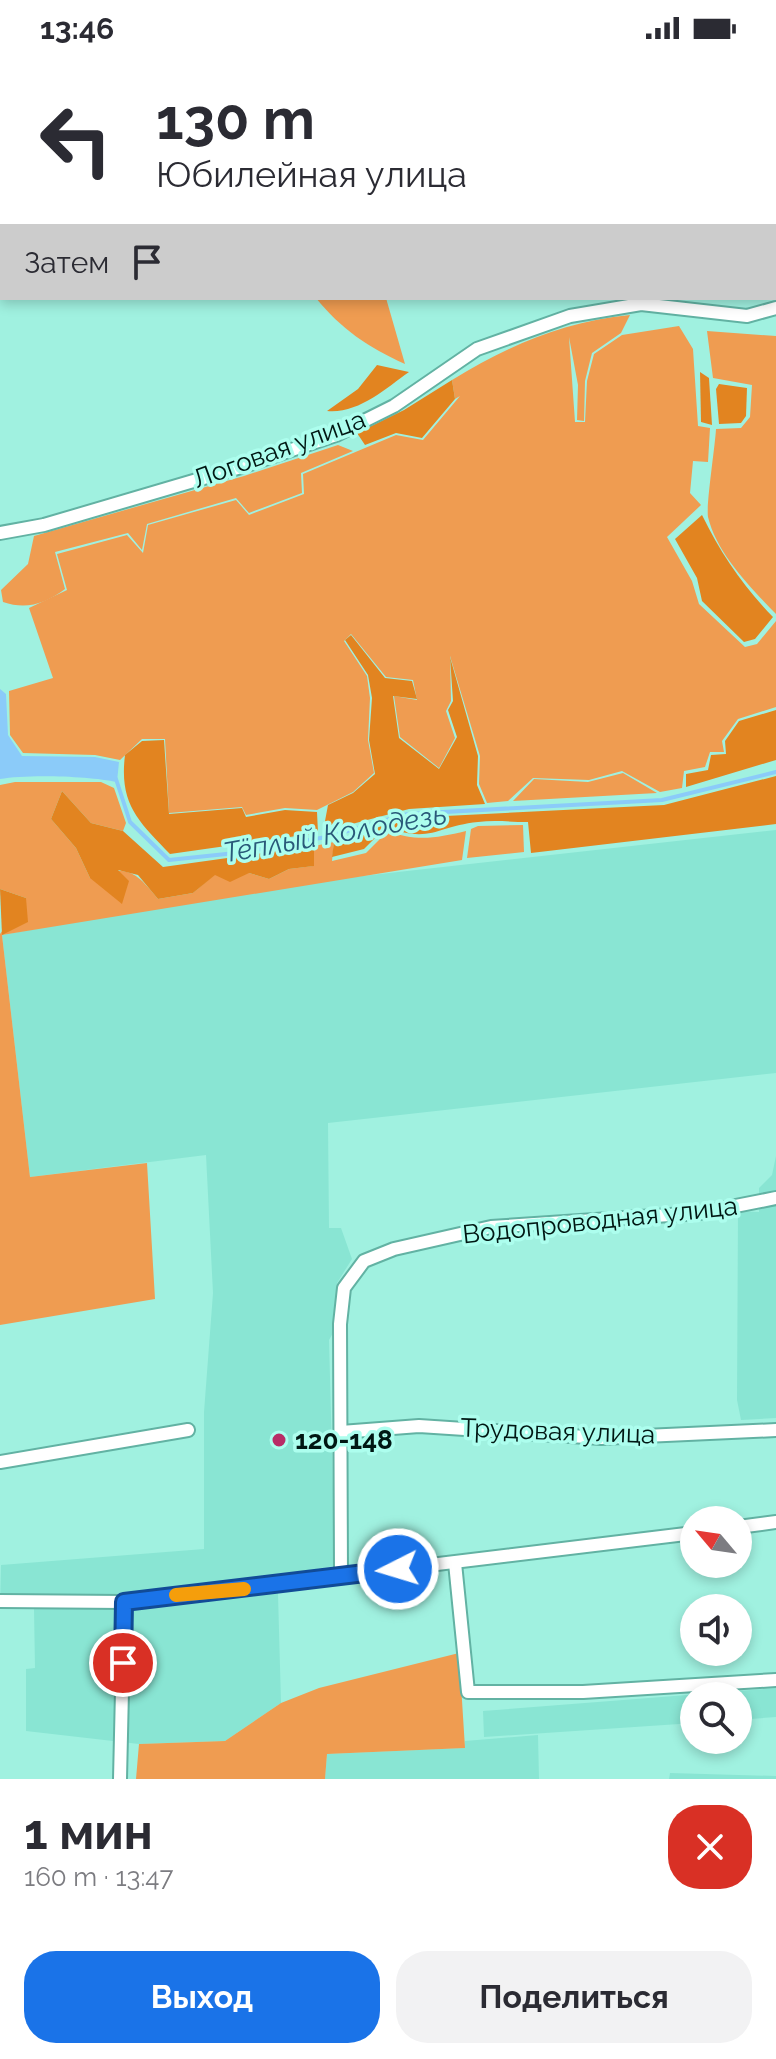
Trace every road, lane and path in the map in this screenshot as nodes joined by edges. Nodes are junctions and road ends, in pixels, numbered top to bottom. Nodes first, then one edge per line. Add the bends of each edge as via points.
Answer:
1 (776, 308) edge
2 (0, 533) edge
3 (776, 1198) edge
4 (188, 1430) dead end
5 (776, 1430) edge
6 (341, 1432) junction
7 (0, 1462) edge
8 (776, 1522) edge
9 (752, 1525) edge
10 (680, 1535) edge
11 (455, 1563) junction
12 (341, 1574) junction
13 (0, 1601) edge
14 (124, 1602) junction
15 (776, 1680) edge
16 (120, 1779) edge

1 - 2 street, Логовая улица via 747,316 641,304 570,316 477,349 394,406 336,435 44,525
3 - 6 street, Водопроводная улица via 700,1213 491,1227 364,1261 344,1288
4 - 7 street
5 - 6 street, Трудовая улица via 601,1438 419,1426
6 - 12 street, Водопроводная улица
8 - 9 street
10 - 11 street
11 - 12 street
11 - 15 street via 468,1692 583,1692
12 - 14 street
13 - 14 street
14 - 16 street

